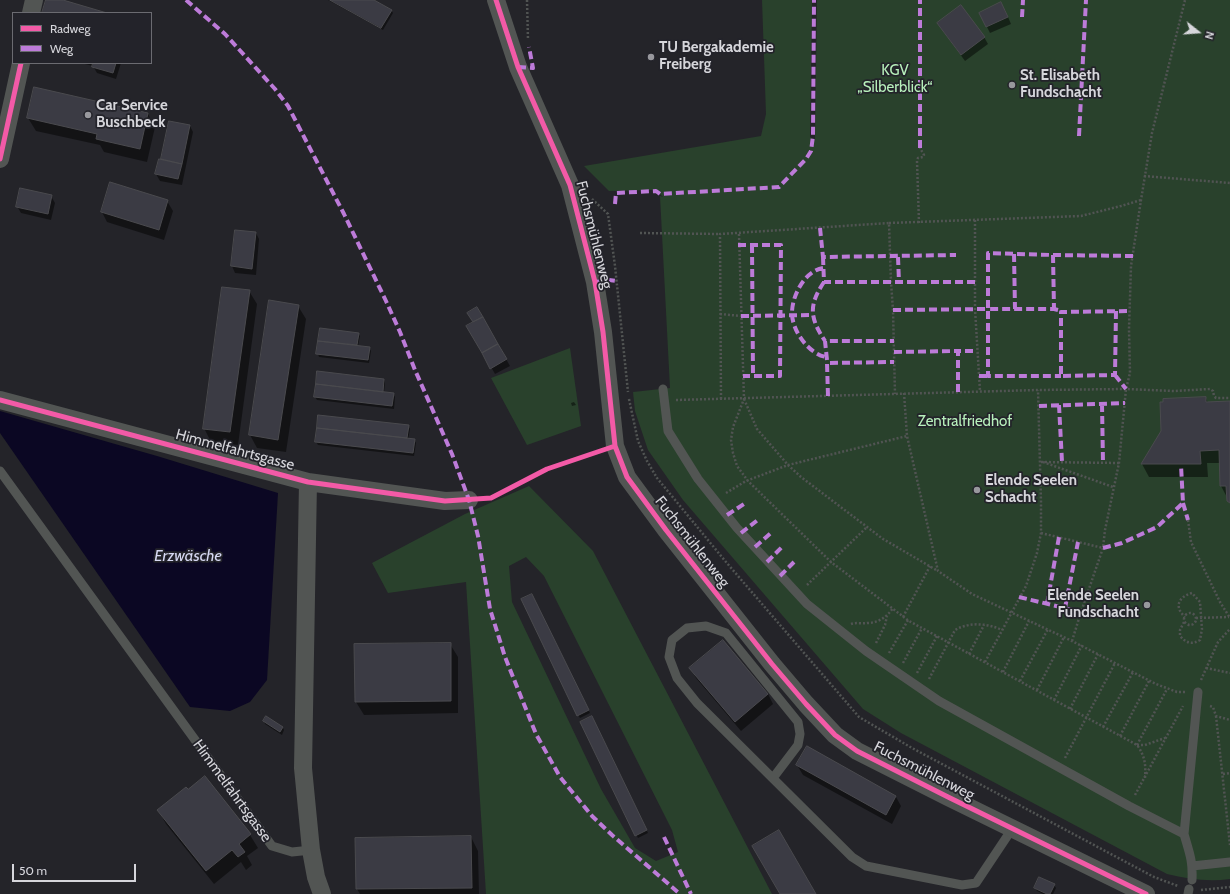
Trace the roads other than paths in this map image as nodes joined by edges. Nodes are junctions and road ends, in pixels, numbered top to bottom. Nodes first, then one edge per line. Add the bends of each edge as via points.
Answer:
1 (34, 0) edge
2 (496, 0) edge
3 (32, 12) edge
4 (21, 64) edge
5 (0, 159) edge
6 (663, 388) dead end
7 (0, 400) edge
8 (0, 471) edge
9 (308, 482) junction
10 (469, 500) dead end
11 (1198, 692) road end
12 (773, 778) junction
13 (1012, 829) junction
14 (1184, 834) junction
15 (311, 850) junction
16 (1230, 862) edge
17 (1192, 866) junction
18 (1192, 880) dead end
19 (322, 894) edge
20 (1146, 894) edge

1 - 3 street
2 - 13 street, Fuchsmühlenweg via 518,67 570,184 595,282 615,446 627,476 666,530 768,658 834,735 857,752
4 - 5 street
6 - 14 lane via 668,431 698,479 736,528 807,604 870,654 939,701
7 - 9 street, Himmelfahrtsgasse
8 - 15 lane, Himmelfahrtsgasse via 272,846 292,852
9 - 10 street, Himmelfahrtsgasse via 445,501
9 - 15 street, Himmelfahrtsgasse via 303,768
11 - 14 lane
12 - 12 lane via 697,703 677,678 669,657 672,640 687,628 706,626 726,633 798,722 798,745
12 - 13 lane via 852,857 866,866 962,886 976,883
13 - 20 street, Fuchsmühlenweg
14 - 17 lane
15 - 19 street, Himmelfahrtsgasse
16 - 17 lane
17 - 18 lane

